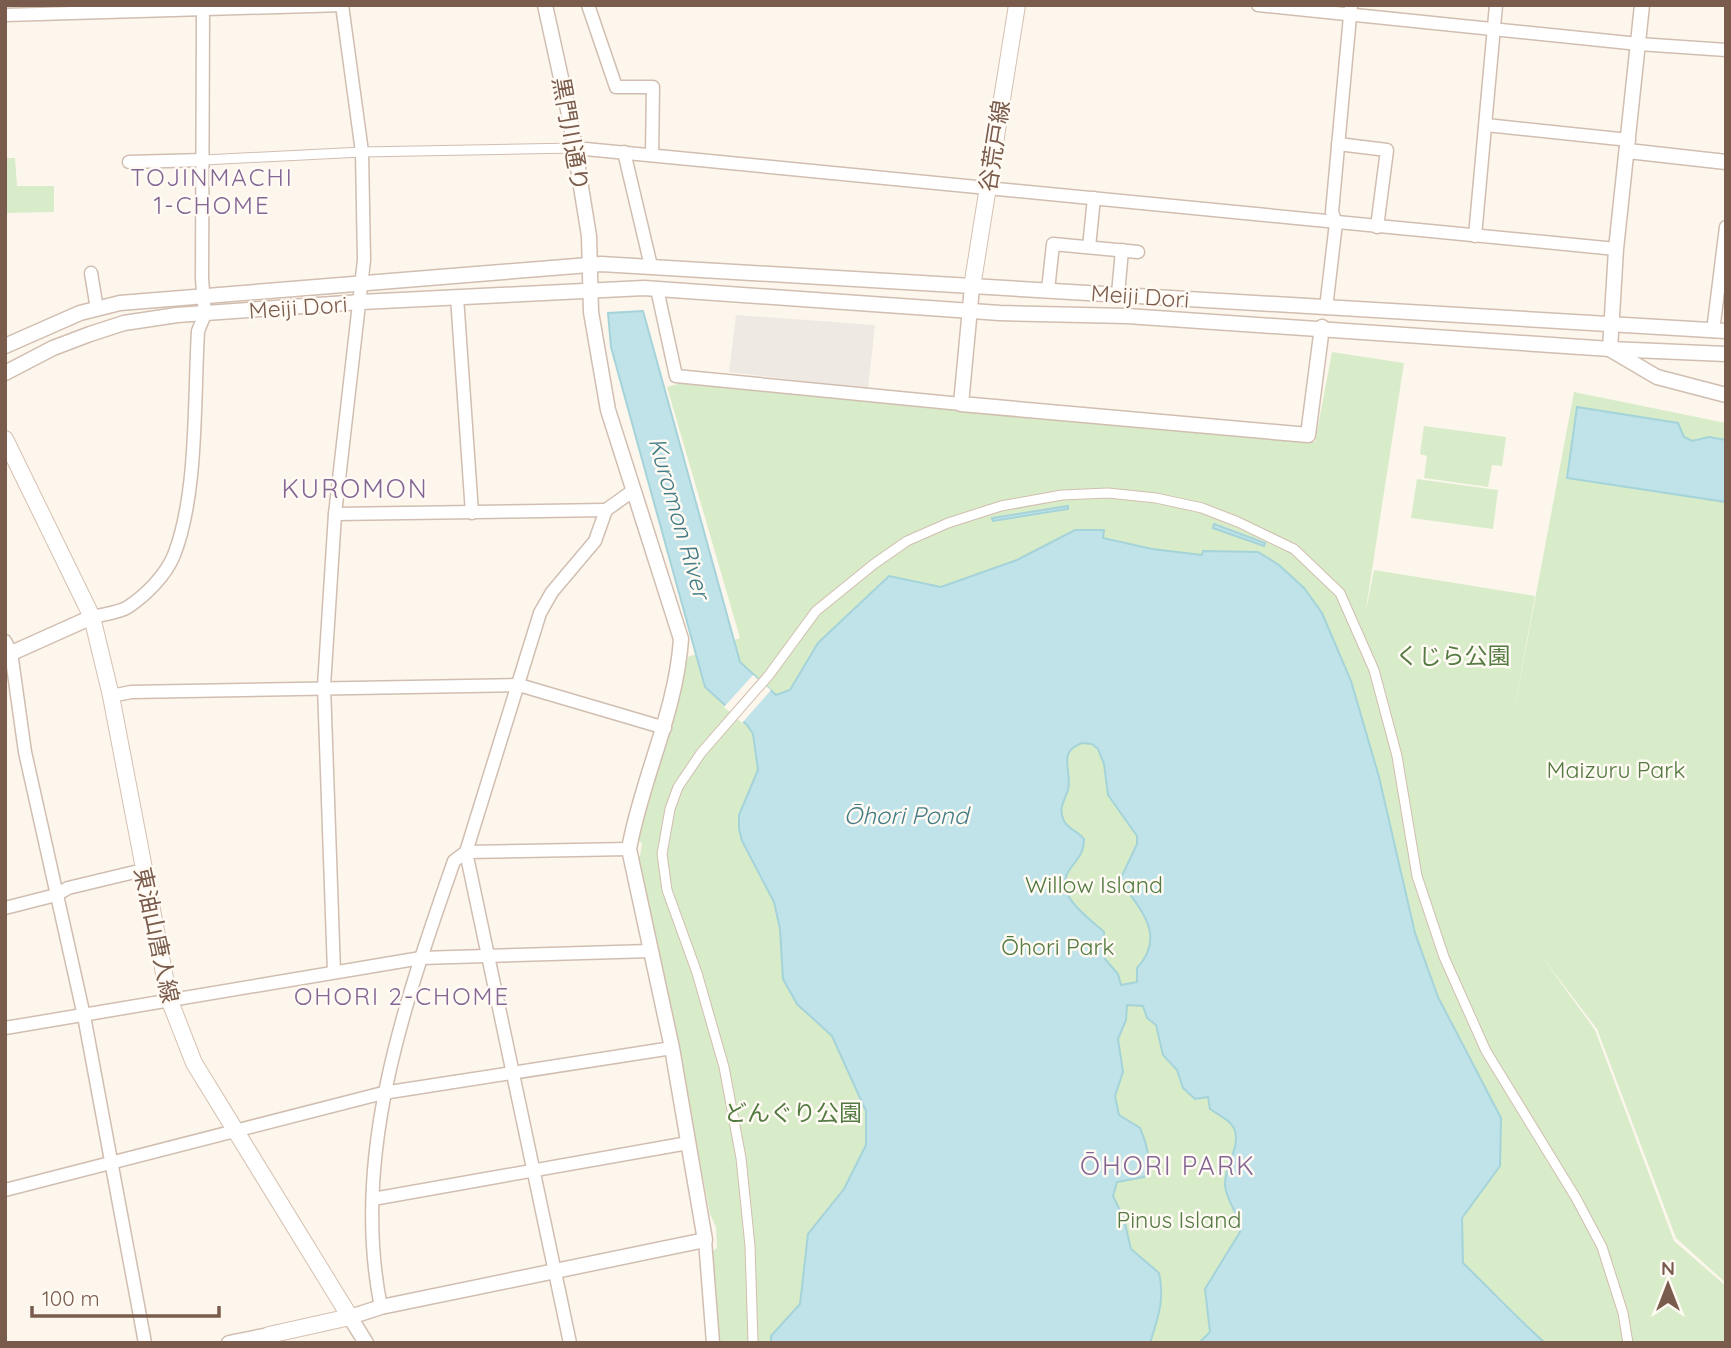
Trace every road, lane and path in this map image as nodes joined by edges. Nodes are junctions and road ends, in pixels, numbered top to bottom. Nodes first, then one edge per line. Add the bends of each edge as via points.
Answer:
1 (342, 5) edge
2 (544, 5) edge
3 (588, 5) edge
4 (1017, 5) edge
5 (1258, 5) edge
6 (1496, 5) edge
7 (1642, 5) edge
8 (179, 7) edge
9 (203, 9) junction
10 (1351, 10) edge
11 (12, 12) edge
12 (1494, 30) junction
13 (1639, 44) junction
14 (1726, 50) edge
15 (1486, 125) junction
16 (1338, 145) junction
17 (1628, 146) junction
18 (575, 148) junction
19 (362, 152) junction
20 (624, 152) junction
21 (652, 155) junction
22 (204, 160) junction
23 (130, 162) dead end
24 (1726, 162) edge
25 (986, 187) junction
26 (1094, 198) junction
27 (1336, 223) junction
28 (1377, 227) junction
29 (1726, 227) edge
30 (1475, 236) junction
31 (1089, 247) junction
32 (1616, 249) junction
33 (1122, 250) junction
34 (1138, 252) dead end
35 (596, 264) junction
36 (648, 265) junction
37 (91, 273) dead end
38 (363, 283) junction
39 (972, 287) junction
40 (650, 288) junction
41 (597, 289) junction
42 (1048, 290) junction
43 (1118, 294) junction
44 (204, 295) junction
45 (457, 297) junction
46 (361, 302) junction
47 (1326, 308) junction
48 (97, 309) junction
49 (970, 310) junction
50 (205, 314) junction
51 (1611, 325) junction
52 (1322, 327) junction
53 (1719, 331) edge
54 (5, 345) edge
55 (1610, 349) junction
56 (1726, 354) edge
57 (5, 373) edge
58 (1726, 395) edge
59 (961, 404) junction
60 (5, 439) edge
61 (634, 490) junction
62 (606, 510) junction
63 (472, 513) junction
64 (335, 514) junction
65 (92, 617) junction
66 (7, 650) edge
67 (519, 685) junction
68 (324, 686) junction
69 (111, 696) junction
70 (665, 728) junction
71 (629, 849) junction
72 (466, 852) junction
73 (143, 870) junction
74 (56, 895) junction
75 (5, 908) edge
76 (650, 951) junction
77 (487, 956) junction
78 (421, 958) junction
79 (334, 972) junction
80 (169, 999) junction
81 (84, 1016) junction
82 (5, 1028) edge
83 (672, 1048) junction
84 (513, 1073) junction
85 (383, 1093) junction
86 (238, 1130) junction
87 (688, 1143) junction
88 (110, 1163) junction
89 (533, 1171) junction
90 (5, 1190) edge
91 (373, 1199) junction
92 (705, 1240) junction
93 (555, 1272) junction
94 (381, 1307) junction
95 (350, 1317) junction
96 (270, 1339) edge
97 (145, 1343) edge
98 (229, 1343) edge
99 (366, 1343) edge
100 (570, 1343) edge
101 (713, 1343) edge
102 (753, 1343) edge
103 (1629, 1343) edge

1 - 9 street
1 - 19 street
2 - 18 street, 黒門川通り
3 - 21 street via 616,87 653,87
4 - 25 main road, 谷荒戸線
5 - 10 street
6 - 12 street
7 - 13 street
8 - 9 street
8 - 11 street
9 - 22 street
10 - 12 street
10 - 16 street
12 - 13 street
12 - 15 street
13 - 14 street
13 - 17 street
15 - 17 street
15 - 30 street
16 - 27 street via 1332,212
16 - 28 street via 1387,150
17 - 24 street
17 - 32 street
18 - 19 street
18 - 20 street
18 - 35 street, 黒門川通り
19 - 22 street
19 - 38 street
20 - 21 street
20 - 36 street
21 - 25 street
22 - 23 street
22 - 44 street
25 - 26 street
25 - 39 main road, 谷荒戸線
26 - 27 street
26 - 31 street
27 - 28 street
27 - 47 street
28 - 30 street
29 - 53 street
30 - 32 street
31 - 33 street
31 - 42 street via 1053,244
32 - 51 street
33 - 34 street
33 - 43 street
35 - 36 street, Meiji Dori
35 - 38 street, Meiji Dori
35 - 41 street, 黒門川通り
36 - 39 street, Meiji Dori
37 - 48 street
38 - 44 street, Meiji Dori
38 - 46 street
39 - 42 street, Meiji Dori
39 - 49 street
40 - 41 street, Meiji Dori
40 - 49 street, Meiji Dori
40 - 59 street via 676,376
41 - 45 street, Meiji Dori
41 - 61 street, 黒門川通り via 597,358
42 - 43 street, Meiji Dori
43 - 47 street, Meiji Dori
44 - 48 street, Meiji Dori
44 - 50 street
45 - 46 street, Meiji Dori
45 - 63 street
46 - 50 street, Meiji Dori
46 - 64 street via 355,320
47 - 51 street, Meiji Dori
48 - 54 street, Meiji Dori
49 - 52 street, Meiji Dori
49 - 59 street
50 - 57 street, Meiji Dori via 124,323 53,348
50 - 65 street via 198,331 189,478 173,557 159,579 126,609
51 - 53 street, Meiji Dori
51 - 55 street
52 - 55 street, Meiji Dori
52 - 59 street via 1308,435
55 - 56 street
55 - 58 street, Meiji Dori via 1657,377
60 - 65 main road, 東油山唐人線
61 - 62 street
61 - 70 street, 黒門川通り via 681,639 678,677
62 - 63 street
62 - 67 street via 595,541 540,612
63 - 64 street
64 - 68 street
65 - 66 street
65 - 69 main road, 東油山唐人線
66 - 74 street
67 - 68 street
67 - 70 street
67 - 72 street
68 - 69 street
68 - 79 street
69 - 73 main road, 東油山唐人線
70 - 71 street, 黒門川通り via 633,823
71 - 72 street
71 - 76 street
72 - 77 street
72 - 78 street via 454,861
73 - 74 street
73 - 80 main road, 東油山唐人線
74 - 75 street
74 - 81 street
76 - 77 street
76 - 83 street
77 - 78 street
77 - 84 street
78 - 79 street
78 - 85 street
79 - 80 street
80 - 81 street
80 - 86 main road, 東油山唐人線 via 194,1063
81 - 82 street
81 - 88 street
83 - 84 street
83 - 87 street
84 - 85 street
84 - 89 street
85 - 86 street
85 - 91 street
86 - 88 street
86 - 95 main road, 東油山唐人線
87 - 89 street
87 - 92 street
88 - 90 street
88 - 97 street
89 - 91 street
89 - 93 street
91 - 94 street
92 - 93 street
92 - 101 street
93 - 94 street
93 - 100 street
94 - 95 street
95 - 96 main road
95 - 99 street
96 - 98 street
102 - 103 street via 741,1158 718,1044 667,890 662,855 678,787 817,611 907,541 1001,506 1062,495 1108,493 1202,508 1294,549 1340,593 1370,660 1397,756 1417,876 1444,957 1486,1051 1602,1247

